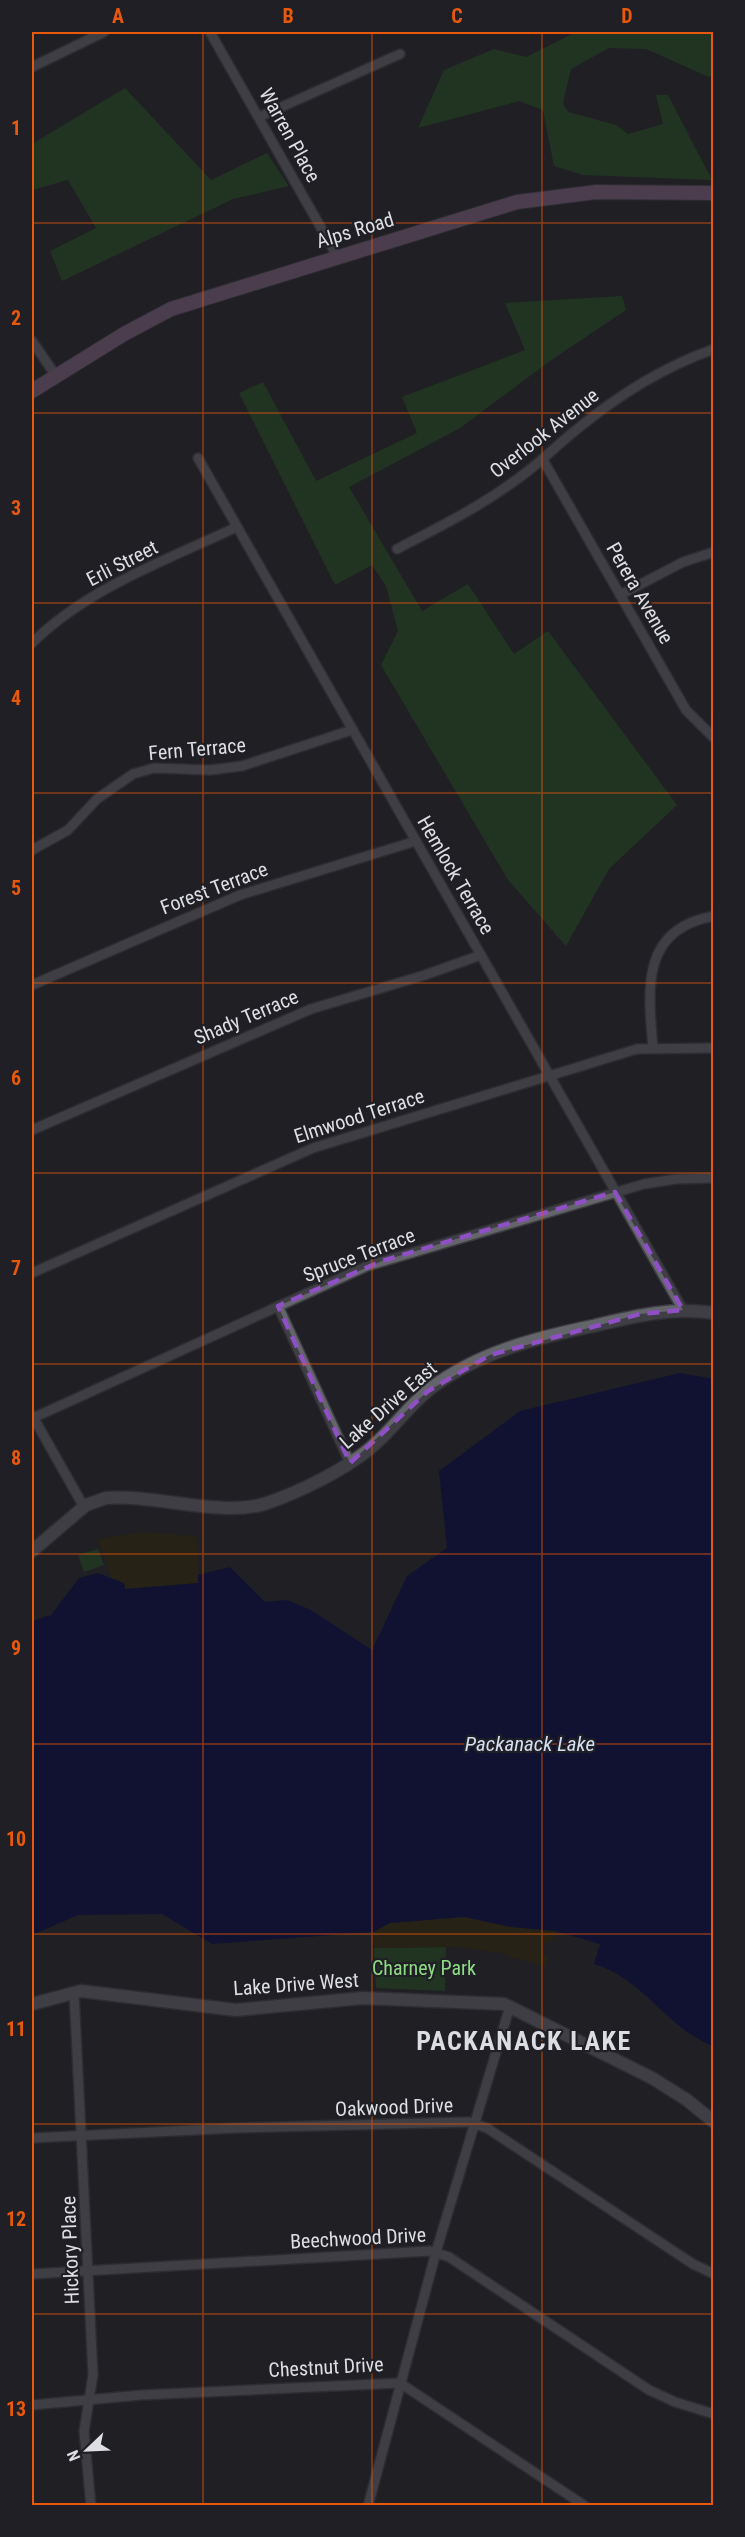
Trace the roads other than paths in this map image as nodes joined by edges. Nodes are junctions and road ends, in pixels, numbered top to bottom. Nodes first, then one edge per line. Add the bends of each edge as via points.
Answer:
1 (104, 32) edge
2 (210, 32) edge
3 (400, 54) dead end
4 (32, 67) edge
5 (259, 117) junction
6 (714, 193) edge
7 (337, 256) junction
8 (32, 341) edge
9 (714, 349) edge
10 (56, 376) junction
11 (32, 391) edge
12 (198, 458) dead end
13 (543, 460) junction
14 (237, 527) junction
15 (398, 549) dead end
16 (714, 552) edge
17 (620, 595) junction
18 (32, 643) edge
19 (352, 730) junction
20 (714, 738) edge
21 (416, 841) junction
22 (32, 850) edge
23 (714, 916) edge
24 (481, 955) junction
25 (32, 985) edge
26 (653, 1048) junction
27 (714, 1048) edge
28 (549, 1075) junction
29 (32, 1130) edge
30 (714, 1178) edge
31 (615, 1192) junction
32 (32, 1273) edge
33 (278, 1306) junction
34 (683, 1310) junction
35 (714, 1313) edge
36 (32, 1416) edge
37 (351, 1463) junction
38 (84, 1507) junction
39 (32, 1551) edge
40 (74, 1992) junction
41 (32, 2004) edge
42 (510, 2006) junction
43 (714, 2122) edge
44 (475, 2124) junction
45 (82, 2135) junction
46 (32, 2138) edge
47 (436, 2252) junction
48 (89, 2269) junction
49 (32, 2274) edge
50 (714, 2274) edge
51 (400, 2383) junction
52 (88, 2399) junction
53 (32, 2405) edge
54 (714, 2414) edge
55 (91, 2505) edge
56 (368, 2505) edge
57 (585, 2505) edge

1 - 4 street
2 - 5 street, Warren Place
3 - 5 street
5 - 7 street, Warren Place
6 - 7 main road, Alps Road via 596,192 543,197 487,209
7 - 10 main road, Alps Road via 171,309
8 - 10 street
9 - 13 street, Overlook Avenue via 624,394
10 - 11 main road, Alps Road
12 - 14 street, Hemlock Terrace
13 - 15 street, Overlook Avenue via 494,495
13 - 17 street, Perera Avenue
14 - 18 street, Erli Street via 113,586 65,614
14 - 19 street, Hemlock Terrace
16 - 17 street via 683,562
17 - 20 street, Perera Avenue via 686,710
19 - 21 street, Hemlock Terrace
19 - 22 street, Fern Terrace via 242,766 210,770 154,768 133,774 97,799 62,834
21 - 24 street, Hemlock Terrace
21 - 25 street, Forest Terrace via 240,895
23 - 26 street via 679,928 656,955 650,992
24 - 28 street, Hemlock Terrace
24 - 29 street, Shady Terrace via 311,1009
26 - 27 street, Elmwood Terrace
26 - 28 street, Elmwood Terrace
28 - 31 street, Hemlock Terrace
28 - 32 street, Elmwood Terrace via 313,1148
30 - 31 street, Spruce Terrace via 676,1179
31 - 33 street, Spruce Terrace via 382,1261
31 - 34 street, Hemlock Terrace
33 - 36 street, Spruce Terrace
33 - 37 street
34 - 35 street, Lake Drive East
34 - 37 street, Lake Drive East via 640,1314 490,1355 428,1391
36 - 38 street
37 - 38 street, Lake Drive East via 254,1506 116,1497
38 - 39 street, Lake Drive East
40 - 41 street, Lake Drive West
40 - 42 street, Lake Drive West via 106,1992 236,2010 363,1998
40 - 45 street, Hickory Place
42 - 43 street, Lake Drive West via 652,2078
42 - 44 street
44 - 45 street, Oakwood Drive
44 - 47 street
44 - 50 street, Oakwood Drive
45 - 46 street, Oakwood Drive
45 - 48 street, Hickory Place
47 - 48 street, Beechwood Drive
47 - 51 street
47 - 54 street, Beechwood Drive via 649,2390 675,2403
48 - 49 street, Beechwood Drive
48 - 52 street, Hickory Place via 93,2375
51 - 52 street, Chestnut Drive
51 - 56 street
51 - 57 street, Chestnut Drive
52 - 53 street, Chestnut Drive
52 - 55 street, Hickory Place via 84,2431

